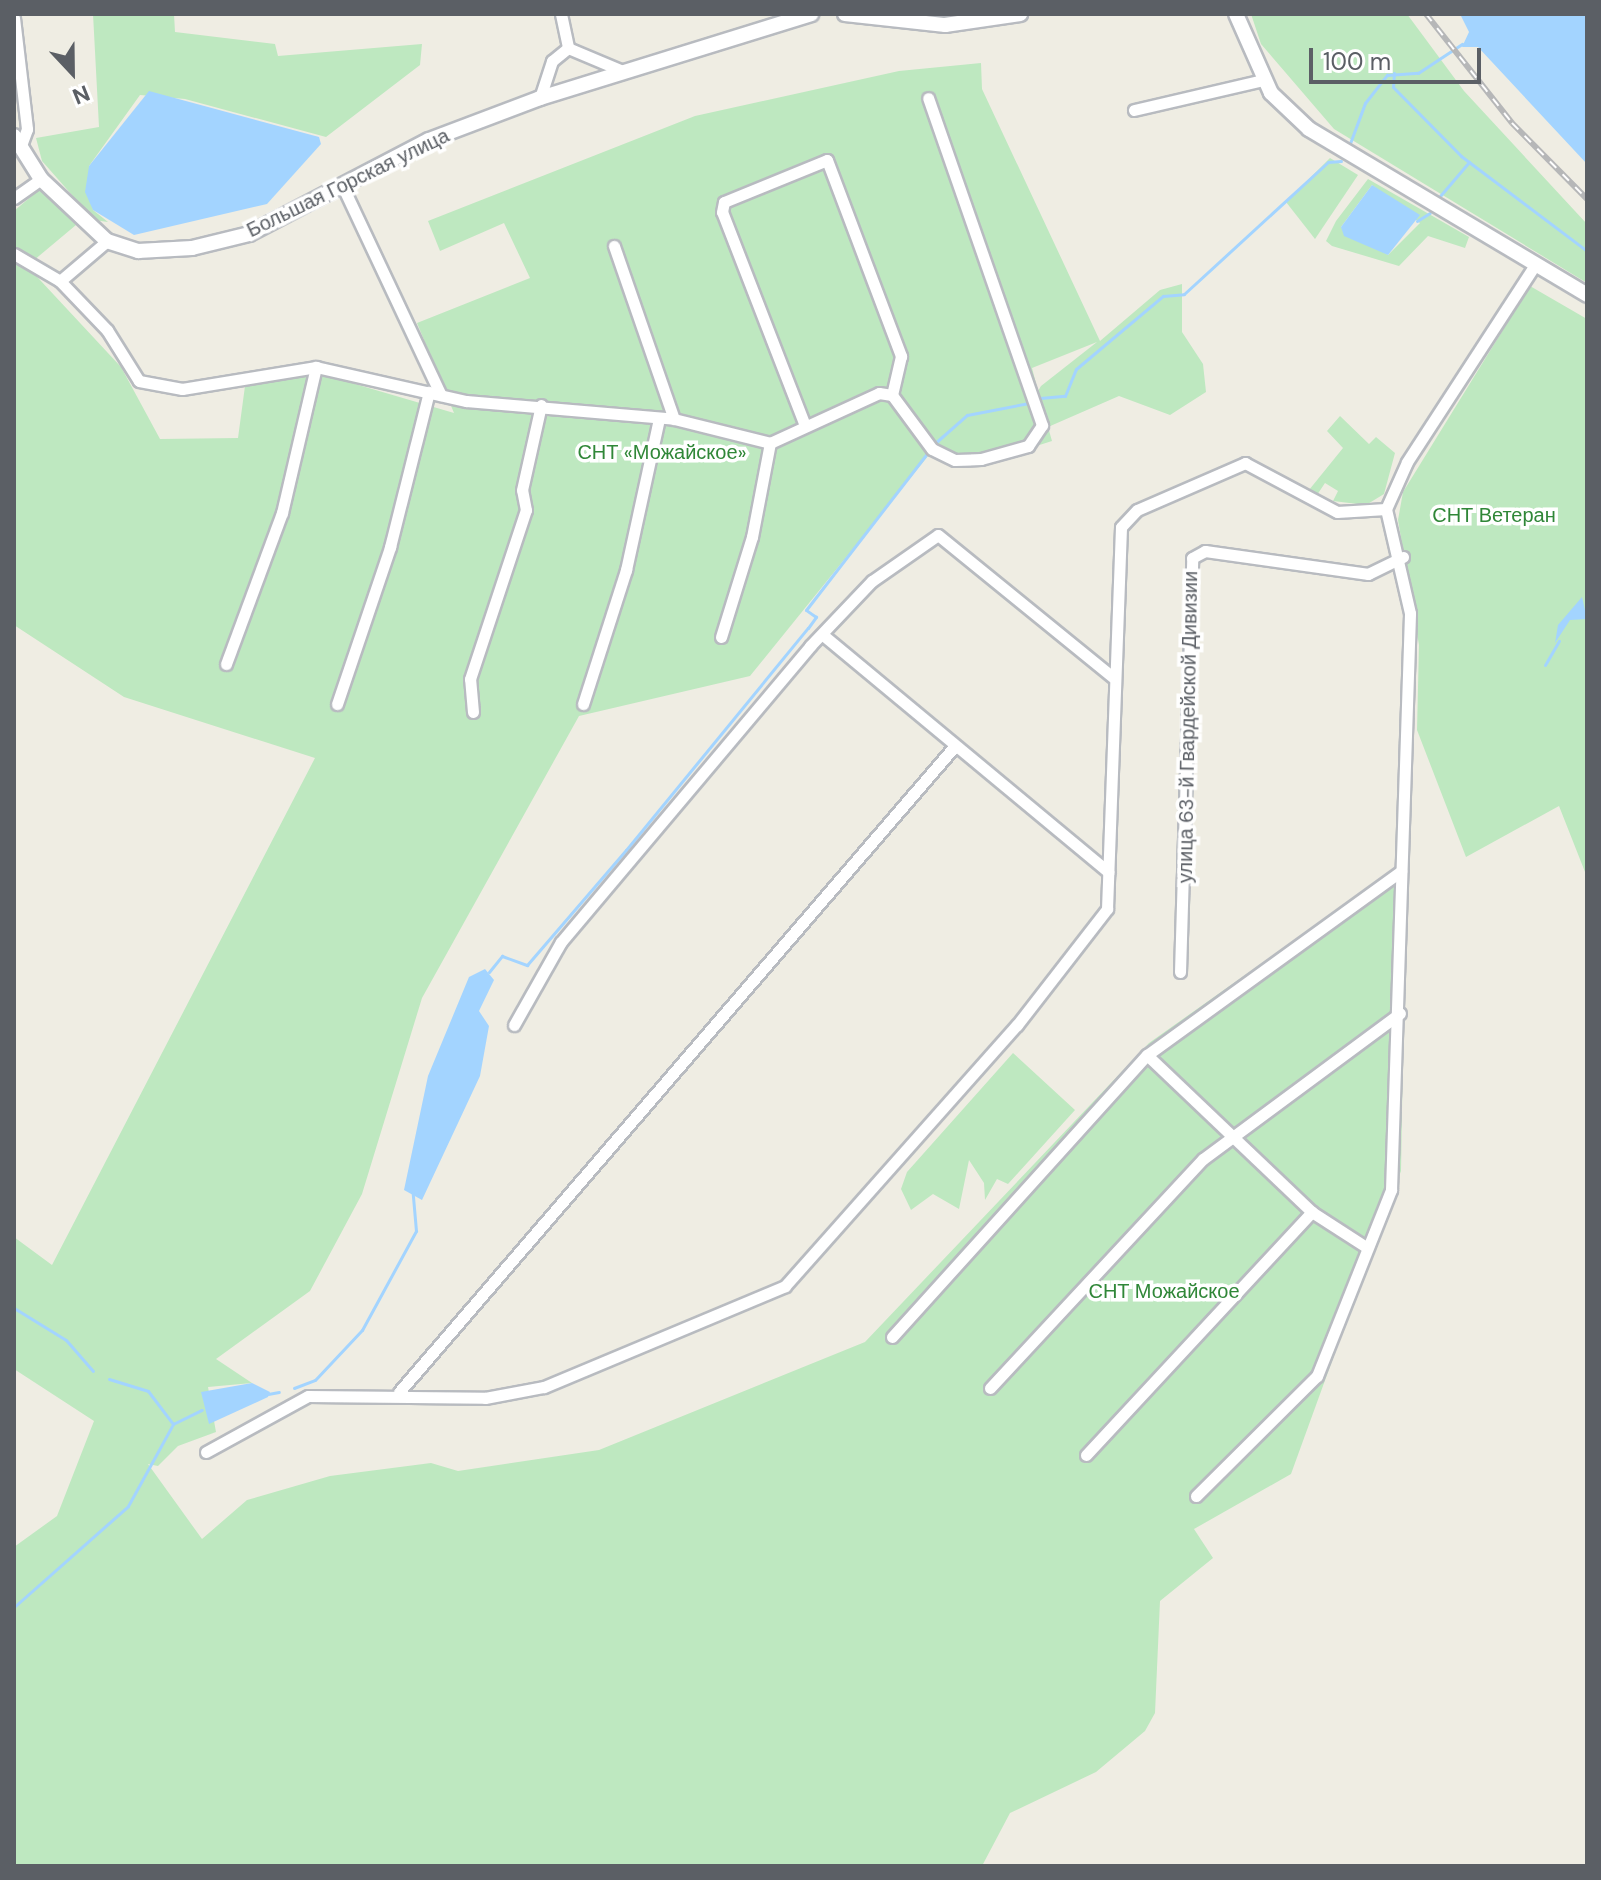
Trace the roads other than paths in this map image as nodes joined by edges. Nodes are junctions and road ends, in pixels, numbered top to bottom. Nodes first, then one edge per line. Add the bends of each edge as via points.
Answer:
1 (561, 14) edge
2 (811, 14) edge
3 (845, 14) edge
4 (1020, 14) edge
5 (1236, 14) edge
6 (14, 18) edge
7 (568, 48) junction
8 (625, 72) junction
9 (1263, 80) junction
10 (540, 98) junction
11 (928, 98) dead end
12 (1134, 110) dead end
13 (18, 139) edge
14 (41, 179) junction
15 (342, 185) junction
16 (14, 198) edge
17 (107, 241) junction
18 (614, 246) dead end
19 (14, 254) edge
20 (1535, 265) junction
21 (60, 281) junction
22 (1587, 295) edge
23 (316, 367) junction
24 (435, 394) junction
25 (892, 395) junction
26 (541, 405) junction
27 (659, 419) junction
28 (674, 419) junction
29 (804, 423) junction
30 (770, 443) junction
31 (1386, 509) junction
32 (1403, 557) junction
33 (823, 635) junction
34 (721, 637) dead end
35 (226, 664) dead end
36 (1113, 677) junction
37 (337, 704) dead end
38 (583, 704) dead end
39 (473, 712) dead end
40 (954, 747) junction
41 (1401, 871) junction
42 (1108, 872) junction
43 (1180, 972) dead end
44 (1400, 1013) junction
45 (514, 1025) dead end
46 (1147, 1055) junction
47 (1232, 1134) junction
48 (1312, 1212) junction
49 (1366, 1247) junction
50 (892, 1337) dead end
51 (990, 1388) dead end
52 (399, 1392) junction
53 (206, 1452) dead end
54 (1086, 1455) dead end
55 (1196, 1496) dead end

1 - 7 street
2 - 8 street, Большая Горская улица
3 - 4 street via 945,25
5 - 9 street
6 - 13 street via 27,129
7 - 8 street
7 - 10 street via 552,61
8 - 10 street, Большая Горская улица
9 - 12 street
9 - 20 street via 1309,129
10 - 15 street, Большая Горская улица via 429,140
11 - 25 street via 1026,362 1041,436 1028,446 955,460 932,449
13 - 14 street, Большая Горская улица
14 - 16 street
14 - 17 street, Большая Горская улица
15 - 17 street, Большая Горская улица via 249,234 192,248 138,251
15 - 24 street
17 - 21 street
18 - 28 street
19 - 21 street
20 - 22 street
20 - 31 street via 1407,462
21 - 23 street via 107,330 139,381 182,389
23 - 24 street
23 - 35 street via 282,513
24 - 26 street
24 - 37 street
25 - 29 street
25 - 29 street via 901,356 827,160 724,202 722,212
26 - 27 street
26 - 39 street via 522,490 526,510 470,679
27 - 28 street
27 - 38 street via 626,570
28 - 30 street
29 - 30 street
30 - 34 street via 752,537
31 - 32 street
31 - 36 street via 1337,512 1245,463 1137,510 1117,541
32 - 41 street via 1410,613
32 - 43 street, улица 63-й Гвардейской Дивизии via 1368,574 1205,551 1192,558
33 - 36 street via 872,581 938,535
33 - 40 street
33 - 45 street via 561,942
36 - 42 street
40 - 42 street
40 - 52 street
41 - 44 street
41 - 46 street
42 - 52 street via 1107,909 1017,1025 785,1286 544,1387 485,1398
44 - 47 street
44 - 49 street via 1396,1167
46 - 47 street
46 - 50 street
47 - 48 street
47 - 51 street
48 - 49 street
48 - 54 street
49 - 55 street via 1317,1376
52 - 53 street via 292,1401

